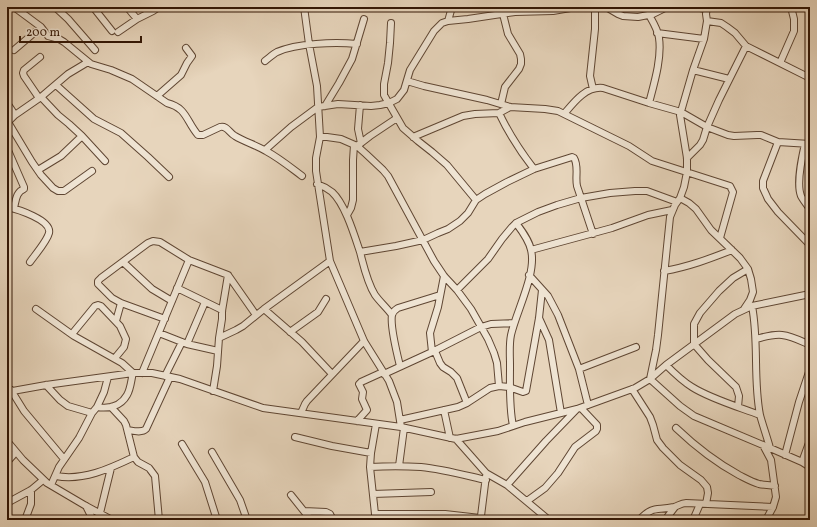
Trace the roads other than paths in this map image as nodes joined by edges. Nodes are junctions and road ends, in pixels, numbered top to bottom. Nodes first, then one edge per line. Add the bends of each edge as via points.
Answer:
1 (14, 7) edge
2 (55, 7) edge
3 (93, 7) edge
4 (127, 7) edge
5 (160, 7) edge
6 (304, 7) edge
7 (452, 7) edge
8 (606, 7) edge
9 (667, 7) edge
10 (694, 7) edge
11 (791, 7) edge
12 (595, 8) edge
13 (707, 8) edge
14 (503, 14) junction
15 (649, 15) junction
16 (137, 19) junction
17 (364, 19) dead end
18 (448, 20) junction
19 (707, 21) junction
20 (391, 23) dead end
21 (42, 27) junction
22 (657, 33) junction
23 (704, 39) junction
24 (309, 44) junction
25 (357, 44) junction
26 (746, 46) junction
27 (186, 48) dead end
28 (14, 50) dead end
29 (95, 50) dead end
30 (40, 57) dead end
31 (88, 62) junction
32 (265, 62) dead end
33 (780, 63) junction
34 (693, 70) junction
35 (810, 78) edge
36 (729, 79) junction
37 (407, 81) junction
38 (56, 85) junction
39 (593, 89) junction
40 (157, 96) junction
41 (40, 98) junction
42 (7, 103) edge
43 (389, 103) junction
44 (649, 103) junction
45 (501, 104) junction
46 (360, 105) junction
47 (322, 107) junction
48 (510, 107) junction
49 (681, 112) junction
50 (499, 113) junction
51 (564, 114) junction
52 (15, 115) junction
53 (397, 118) junction
54 (8, 123) edge
55 (707, 127) junction
56 (82, 136) junction
57 (413, 136) junction
58 (320, 137) junction
59 (778, 142) junction
60 (807, 144) edge
61 (357, 145) junction
62 (7, 148) edge
63 (266, 150) junction
64 (687, 158) junction
65 (105, 161) dead end
66 (534, 169) junction
67 (38, 170) junction
68 (92, 171) dead end
69 (687, 172) junction
70 (169, 176) dead end
71 (302, 176) dead end
72 (317, 184) junction
73 (581, 198) junction
74 (476, 200) junction
75 (678, 200) junction
76 (10, 208) edge
77 (810, 209) edge
78 (672, 210) junction
79 (346, 215) junction
80 (516, 223) junction
81 (593, 234) junction
82 (720, 238) junction
83 (423, 240) junction
84 (810, 245) edge
85 (531, 250) junction
86 (732, 250) junction
87 (360, 252) junction
88 (189, 260) junction
89 (330, 261) junction
90 (30, 262) dead end
91 (123, 262) junction
92 (748, 269) junction
93 (664, 271) junction
94 (228, 275) junction
95 (529, 275) junction
96 (444, 276) junction
97 (177, 288) junction
98 (457, 290) junction
99 (542, 290) junction
100 (810, 294) edge
101 (440, 295) junction
102 (326, 299) dead end
103 (172, 301) junction
104 (205, 302) junction
105 (121, 303) junction
106 (752, 306) junction
107 (264, 309) junction
108 (36, 310) dead end
109 (743, 310) junction
110 (222, 311) junction
111 (256, 315) junction
112 (392, 315) junction
113 (539, 318) junction
114 (165, 319) junction
115 (116, 321) junction
116 (514, 323) junction
117 (481, 327) junction
118 (290, 332) junction
119 (72, 334) junction
120 (159, 334) junction
121 (219, 338) junction
122 (756, 339) junction
123 (364, 341) junction
124 (184, 343) junction
125 (694, 344) junction
126 (810, 345) edge
127 (636, 347) dead end
128 (218, 351) junction
129 (434, 352) junction
130 (115, 358) junction
131 (666, 365) junction
132 (400, 366) junction
133 (579, 369) junction
134 (810, 369) edge
135 (132, 373) junction
136 (142, 373) junction
137 (384, 373) junction
138 (332, 374) junction
139 (167, 376) junction
140 (108, 377) junction
141 (650, 379) junction
142 (46, 385) junction
143 (499, 386) junction
144 (509, 387) junction
145 (632, 389) junction
146 (9, 391) edge
147 (214, 391) junction
148 (467, 403) junction
149 (588, 405) junction
150 (97, 407) junction
151 (111, 407) junction
152 (738, 407) junction
153 (579, 408) junction
154 (444, 410) junction
155 (92, 413) junction
156 (301, 413) junction
157 (561, 413) junction
158 (760, 415) junction
159 (400, 420) junction
160 (357, 421) junction
161 (376, 424) junction
162 (512, 426) junction
163 (402, 428) junction
164 (676, 428) dead end
165 (128, 430) junction
166 (295, 437) dead end
167 (453, 439) junction
168 (810, 440) edge
169 (7, 441) edge
170 (182, 444) dead end
171 (763, 445) junction
172 (770, 448) junction
173 (16, 452) junction
174 (212, 452) dead end
175 (371, 453) junction
176 (785, 454) junction
177 (134, 457) junction
178 (64, 459) junction
179 (7, 462) edge
180 (802, 462) junction
181 (399, 466) junction
182 (370, 467) junction
183 (810, 467) edge
184 (111, 468) junction
185 (486, 473) junction
186 (56, 476) junction
187 (43, 480) junction
188 (486, 480) junction
189 (51, 485) junction
190 (507, 485) junction
191 (775, 486) junction
192 (31, 490) junction
193 (431, 492) dead end
194 (373, 494) junction
195 (291, 495) dead end
196 (527, 501) junction
197 (7, 503) edge
198 (703, 504) junction
199 (86, 506) junction
200 (675, 507) junction
201 (773, 507) junction
202 (304, 511) junction
203 (100, 513) junction
204 (375, 517) edge
205 (480, 519) edge
206 (25, 520) edge
207 (93, 520) edge
208 (112, 520) edge
209 (159, 520) edge
210 (217, 520) edge
211 (247, 520) edge
212 (311, 520) edge
213 (333, 520) edge
214 (549, 520) edge
215 (639, 520) edge
216 (665, 520) edge
217 (693, 520) edge
218 (766, 520) edge

1 - 21 street
2 - 29 street
3 - 16 street via 115,32
4 - 16 street
5 - 16 street
6 - 24 street
7 - 18 street
8 - 12 street
8 - 15 street via 627,17
9 - 15 street
10 - 13 street
11 - 33 street via 794,31
12 - 14 street via 576,7
12 - 39 street via 590,76
13 - 19 street
14 - 18 street
14 - 45 street via 508,34 520,54 521,64 505,87
15 - 22 street
17 - 25 street
18 - 37 street via 434,31 410,70
19 - 23 street
19 - 26 street via 721,23
20 - 43 street via 384,84 384,96
21 - 28 street
21 - 31 street via 48,36 64,42
22 - 23 street
22 - 44 street via 658,61
23 - 34 street
24 - 25 street
24 - 32 street via 276,52
24 - 47 street
25 - 47 street via 352,59
26 - 33 street
26 - 36 street
27 - 40 street via 192,56 183,72
30 - 41 street via 23,73
31 - 38 street
31 - 40 street via 132,79
33 - 35 street
34 - 36 street
34 - 49 street
36 - 55 street
37 - 43 street via 402,93
37 - 45 street
38 - 41 street
38 - 70 street via 94,119 121,134
39 - 44 street via 603,88
39 - 51 street via 585,92
40 - 63 street via 180,109 198,135 225,126 236,137
41 - 52 street
41 - 56 street
42 - 52 street
43 - 46 street
43 - 53 street
44 - 49 street
45 - 48 street
46 - 47 street via 338,104
46 - 61 street
47 - 58 street
47 - 63 street via 291,126
48 - 50 street
48 - 51 street via 545,109
49 - 55 street
49 - 64 street
50 - 57 street via 463,116
50 - 66 street via 517,147
51 - 69 street via 629,146 652,161
52 - 54 street
53 - 57 street via 403,128
53 - 61 street
54 - 67 street
55 - 59 street via 728,135 761,135
55 - 64 street via 700,145
56 - 65 street
56 - 67 street via 61,156
57 - 74 street via 447,164
58 - 61 street via 346,140
58 - 72 street via 316,164
59 - 60 street
59 - 84 street via 763,181 763,188 778,212
60 - 77 street via 799,186 801,195
61 - 79 street via 352,160 351,208
61 - 83 street via 388,176
62 - 76 street via 24,187
63 - 71 street
64 - 69 street
66 - 73 street via 574,158 576,182
66 - 74 street
67 - 68 street via 58,191 64,191
69 - 75 street
69 - 82 street via 727,184 732,188
72 - 79 street via 331,191 339,200
72 - 89 street
73 - 75 street via 647,191
73 - 80 street via 538,212
73 - 81 street
74 - 83 street via 460,220 448,229
75 - 78 street
75 - 82 street via 696,208
76 - 90 street via 41,220 49,228 47,237
78 - 81 street via 648,215
78 - 93 street
79 - 87 street
80 - 85 street
80 - 98 street via 488,259
81 - 85 street
82 - 86 street
83 - 87 street
83 - 96 street
85 - 95 street
86 - 92 street
86 - 93 street via 693,265
87 - 112 street via 364,271 373,291
88 - 91 street via 160,242 153,241
88 - 94 street
88 - 97 street
89 - 107 street
89 - 123 street
91 - 103 street via 152,289
91 - 105 street via 98,281 106,292
92 - 109 street via 753,292
92 - 125 street via 719,291 700,313 694,324
93 - 141 street via 657,343
94 - 110 street
94 - 111 street
95 - 99 street
95 - 116 street
96 - 98 street
96 - 101 street
97 - 103 street
97 - 104 street
98 - 117 street
99 - 113 street
99 - 133 street via 558,315
100 - 106 street
101 - 112 street via 398,308
101 - 129 street via 430,333
102 - 118 street via 318,312
103 - 114 street
104 - 110 street
104 - 124 street
105 - 114 street
105 - 115 street
106 - 109 street
106 - 122 street
107 - 111 street
107 - 118 street
108 - 119 street
109 - 125 street
110 - 121 street
111 - 121 street via 243,326
112 - 132 street
113 - 144 street via 526,391
113 - 157 street via 549,340
114 - 120 street
115 - 119 street via 98,305
115 - 130 street via 126,339 124,347
116 - 117 street
116 - 144 street via 510,345
117 - 129 street
117 - 143 street via 494,353
118 - 138 street
119 - 130 street
120 - 124 street
120 - 136 street
121 - 128 street
122 - 126 street via 782,335
122 - 158 street
123 - 137 street
123 - 138 street
124 - 128 street
124 - 139 street
125 - 131 street
125 - 152 street via 736,387 739,396
127 - 133 street
128 - 147 street
129 - 132 street
129 - 148 street via 443,367 457,378
130 - 135 street
131 - 141 street
131 - 152 street via 692,388
132 - 137 street
133 - 149 street
134 - 176 street
135 - 136 street
135 - 140 street
135 - 151 street via 127,394
136 - 139 street
137 - 159 street via 396,398
137 - 160 street via 359,384 363,392 362,399 368,410
138 - 156 street via 307,401
139 - 147 street
139 - 165 street via 146,429
140 - 142 street
140 - 150 street
141 - 145 street
141 - 171 street via 694,416
142 - 146 street
142 - 155 street via 68,406
143 - 144 street
143 - 148 street via 490,388
144 - 162 street
145 - 149 street
145 - 198 street via 650,417 657,440 663,448 707,487 708,493
146 - 178 street
147 - 156 street via 263,408
148 - 154 street
149 - 153 street
150 - 151 street
150 - 155 street
151 - 165 street via 124,421
152 - 158 street
153 - 157 street
153 - 190 street
153 - 196 street via 597,425 596,431 575,447 545,488
154 - 159 street
154 - 167 street
155 - 178 street
156 - 160 street
157 - 162 street
158 - 172 street
159 - 163 street
160 - 161 street
161 - 163 street
161 - 175 street
162 - 167 street via 498,432
163 - 167 street
163 - 181 street
164 - 191 street via 692,444 728,469 754,482
165 - 177 street
166 - 175 street
167 - 185 street
168 - 180 street
169 - 173 street
170 - 210 street via 205,482
171 - 172 street
171 - 191 street via 772,460
172 - 176 street
173 - 179 street
173 - 187 street
174 - 211 street via 240,500
175 - 182 street
176 - 180 street
177 - 184 street
177 - 209 street via 155,476
178 - 186 street
180 - 183 street
181 - 182 street
181 - 188 street via 426,468
182 - 194 street
184 - 186 street via 84,476
184 - 203 street
185 - 188 street
185 - 190 street
186 - 189 street
187 - 189 street
187 - 192 street
188 - 205 street
189 - 199 street
190 - 196 street
191 - 201 street via 776,497
192 - 197 street
192 - 206 street via 31,504
193 - 194 street
194 - 204 street
195 - 202 street
196 - 214 street
198 - 200 street via 682,503
198 - 201 street
198 - 217 street
199 - 203 street
199 - 207 street
200 - 215 street via 653,509
200 - 216 street
201 - 218 street
202 - 212 street
202 - 213 street via 326,512
203 - 208 street
204 - 205 street via 445,514

